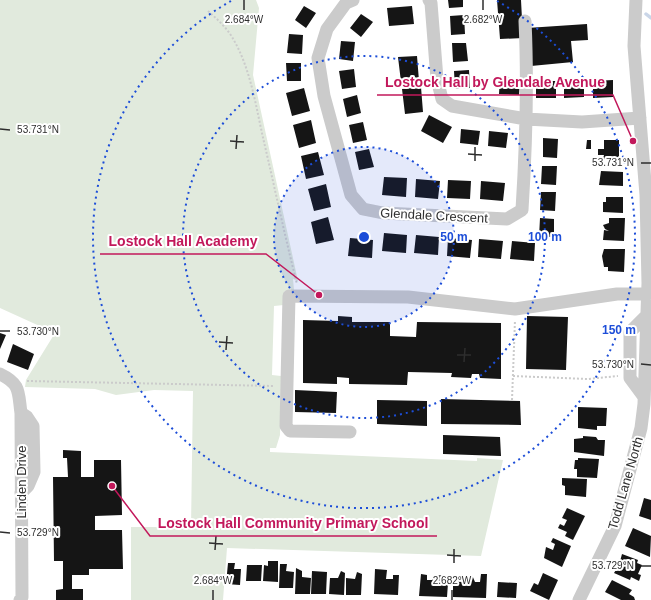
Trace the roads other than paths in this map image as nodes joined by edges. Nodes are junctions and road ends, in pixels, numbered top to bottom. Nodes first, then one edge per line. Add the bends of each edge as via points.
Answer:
1 (353, 0) edge
2 (429, 0) edge
3 (636, 0) edge
4 (525, 21) dead end
5 (640, 118) junction
6 (526, 119) junction
7 (649, 287) edge
8 (647, 315) junction
9 (0, 374) edge
10 (644, 397) junction
11 (350, 432) dead end
12 (20, 600) edge
13 (579, 600) edge

1 - 6 street, Glendale Crescent via 346,4 327,29 318,58 324,96 351,195 363,208 383,213 507,219 522,210
2 - 6 street via 437,79 442,98 452,106
3 - 5 street, Todd Lane North via 634,46
4 - 6 street
5 - 6 street via 582,122
5 - 7 street, Todd Lane North
7 - 8 street, Todd Lane North
7 - 11 street via 515,309 408,297 289,296 286,426 290,432
8 - 10 street, Todd Lane North
8 - 10 street via 630,332 630,375 634,386
9 - 12 street, Linden Drive via 14,381 18,389 21,413
10 - 13 street, Todd Lane North via 641,428 614,526

